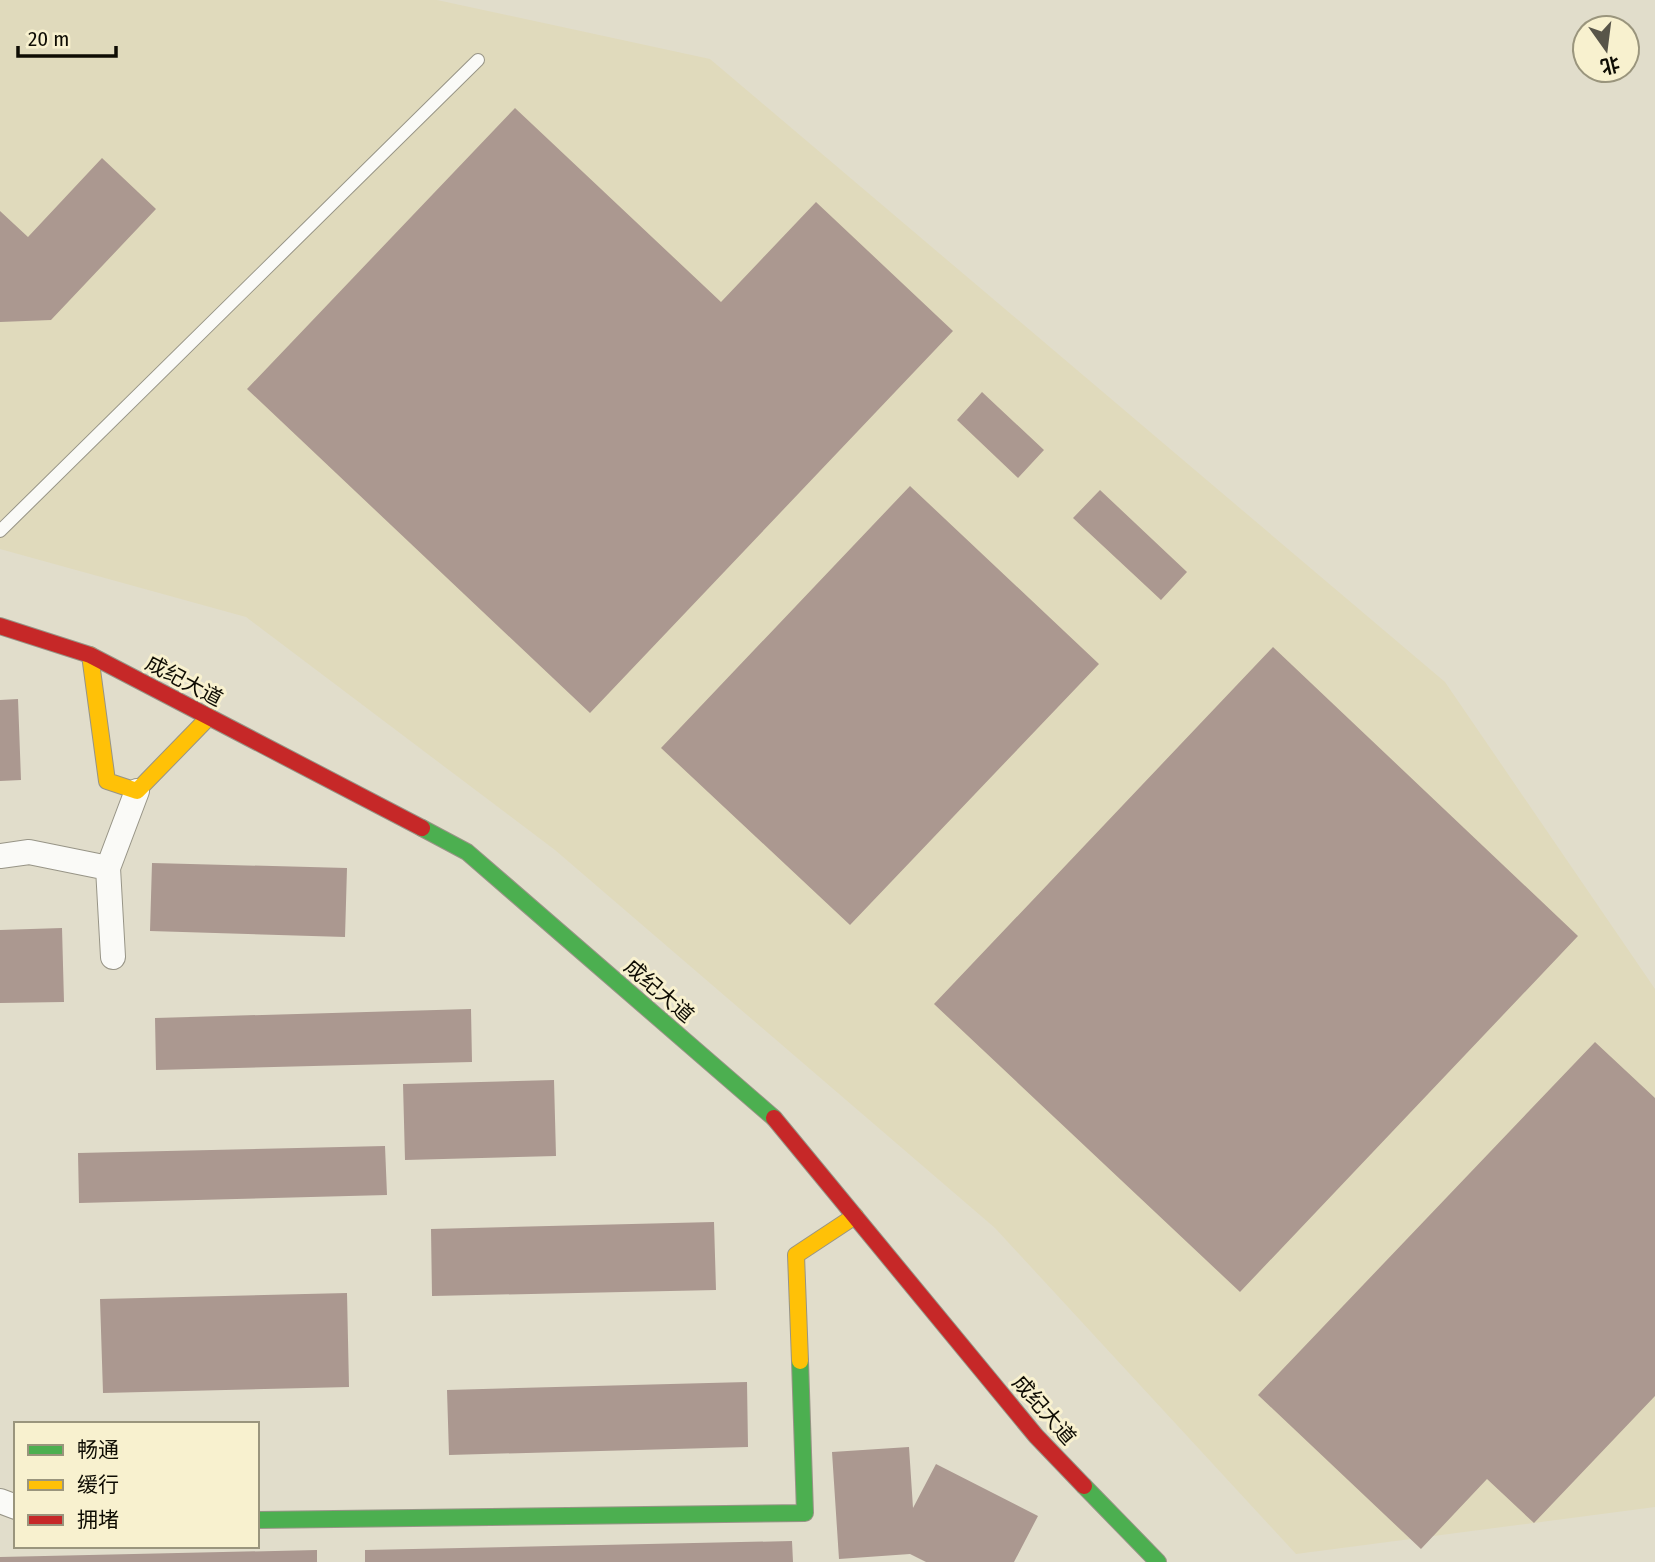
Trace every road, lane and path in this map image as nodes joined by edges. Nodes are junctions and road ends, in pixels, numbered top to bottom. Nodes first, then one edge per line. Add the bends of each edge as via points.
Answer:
1 (478, 60) dead end
2 (0, 531) edge
3 (0, 626) edge
4 (90, 655) junction
5 (209, 717) junction
6 (137, 791) junction
7 (0, 856) edge
8 (108, 868) junction
9 (113, 957) dead end
10 (855, 1216) junction
11 (259, 1520) edge
12 (1158, 1562) edge

1 - 2 lane
3 - 4 main road, 成纪大道
4 - 5 main road, 成纪大道
4 - 6 main road via 107,781
5 - 6 main road
5 - 10 main road, 成纪大道 via 467,852 778,1122
6 - 8 street
7 - 8 street via 29,852
8 - 9 street
10 - 11 main road via 796,1255 805,1513
10 - 12 main road, 成纪大道 via 1036,1436

